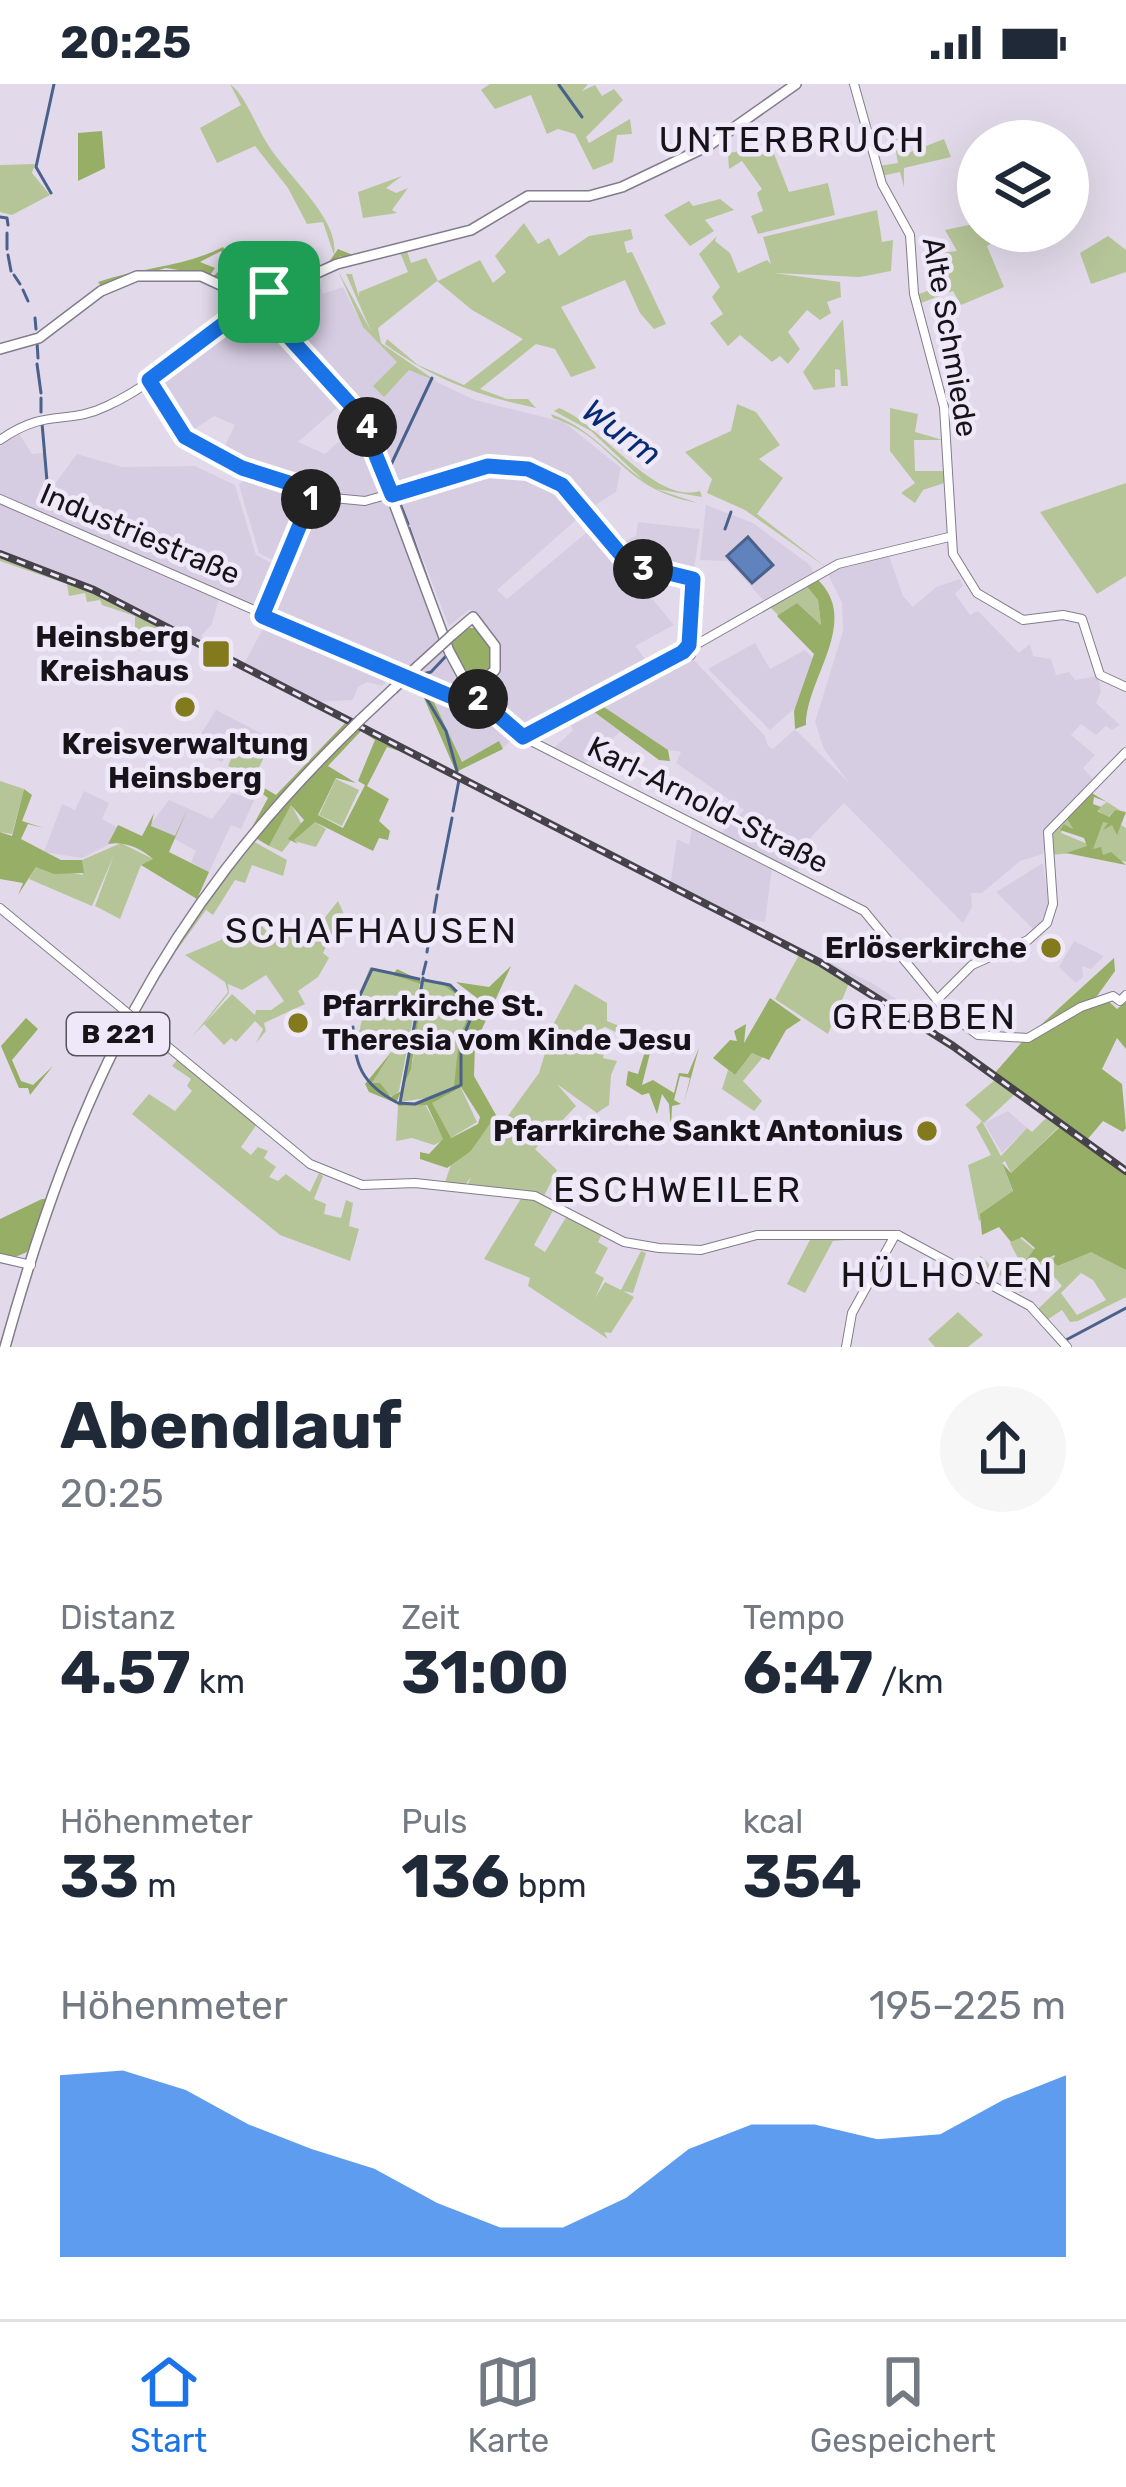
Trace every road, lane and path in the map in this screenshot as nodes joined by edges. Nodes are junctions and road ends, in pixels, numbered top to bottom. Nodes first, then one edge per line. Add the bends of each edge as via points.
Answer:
1 (796, 84) edge
2 (854, 84) edge
3 (269, 292) junction
4 (243, 293) junction
5 (255, 301) junction
6 (242, 310) junction
7 (265, 312) junction
8 (0, 349) edge
9 (149, 380) junction
10 (0, 440) edge
11 (314, 491) junction
12 (387, 493) junction
13 (0, 499) edge
14 (945, 537) junction
15 (266, 613) junction
16 (688, 648) junction
17 (447, 653) junction
18 (417, 674) junction
19 (463, 679) junction
20 (1126, 687) edge
21 (476, 688) junction
22 (457, 697) junction
23 (483, 705) joint
24 (523, 737) junction
25 (1126, 752) edge
26 (0, 908) edge
27 (1126, 995) edge
28 (937, 1000) junction
29 (895, 1236) junction
30 (37, 1245) junction
31 (0, 1258) edge
32 (12, 1261) junction
33 (31, 1265) junction
34 (4, 1341) edge
35 (846, 1347) edge
36 (1067, 1347) edge

1 - 3 main road via 708,146 622,187 528,196 471,230 342,263
2 - 14 street, Alte Schmiede via 882,184 910,235 914,293 944,407
3 - 4 main road
3 - 5 main road
4 - 5 main road
4 - 8 main road via 188,273 136,276 101,291 39,338
5 - 6 street
5 - 7 main road
6 - 7 street
6 - 9 street
7 - 12 main road via 359,414
9 - 10 street via 96,411 40,417
9 - 11 street via 180,432
11 - 12 street via 346,501
11 - 15 street
12 - 16 street via 495,464 558,482 628,563 692,578
12 - 17 main road
13 - 15 street, Industriestraße
14 - 16 street via 822,573
14 - 20 street via 984,598 1023,620 1082,619 1100,675
15 - 18 street, Industriestraße
16 - 24 street
17 - 18 main road, B 221
17 - 19 main road
17 - 21 main road, B 221, bridge via 452,635 473,624 484,630 497,660
18 - 22 street, Industriestraße
18 - 30 main road, B 221, bridge via 351,729 213,883 120,1029
19 - 21 main road
19 - 22 street
21 - 22 street
21 - 23 main road, B 221
23 - 24 street, Karl-Arnold-Straße
24 - 28 street, Karl-Arnold-Straße via 864,911
25 - 28 street via 1053,826 1050,918 1028,940 972,965
26 - 29 street, bridge via 326,1174 364,1186 415,1183 542,1198 623,1242 659,1249 701,1250 757,1234
27 - 28 street, Karl-Arnold-Straße via 1018,1040 970,1030
29 - 35 street via 852,1313
29 - 36 street via 1024,1302
30 - 32 street
30 - 33 main road, B 221
31 - 32 street
32 - 33 street
33 - 34 main road, B 221

